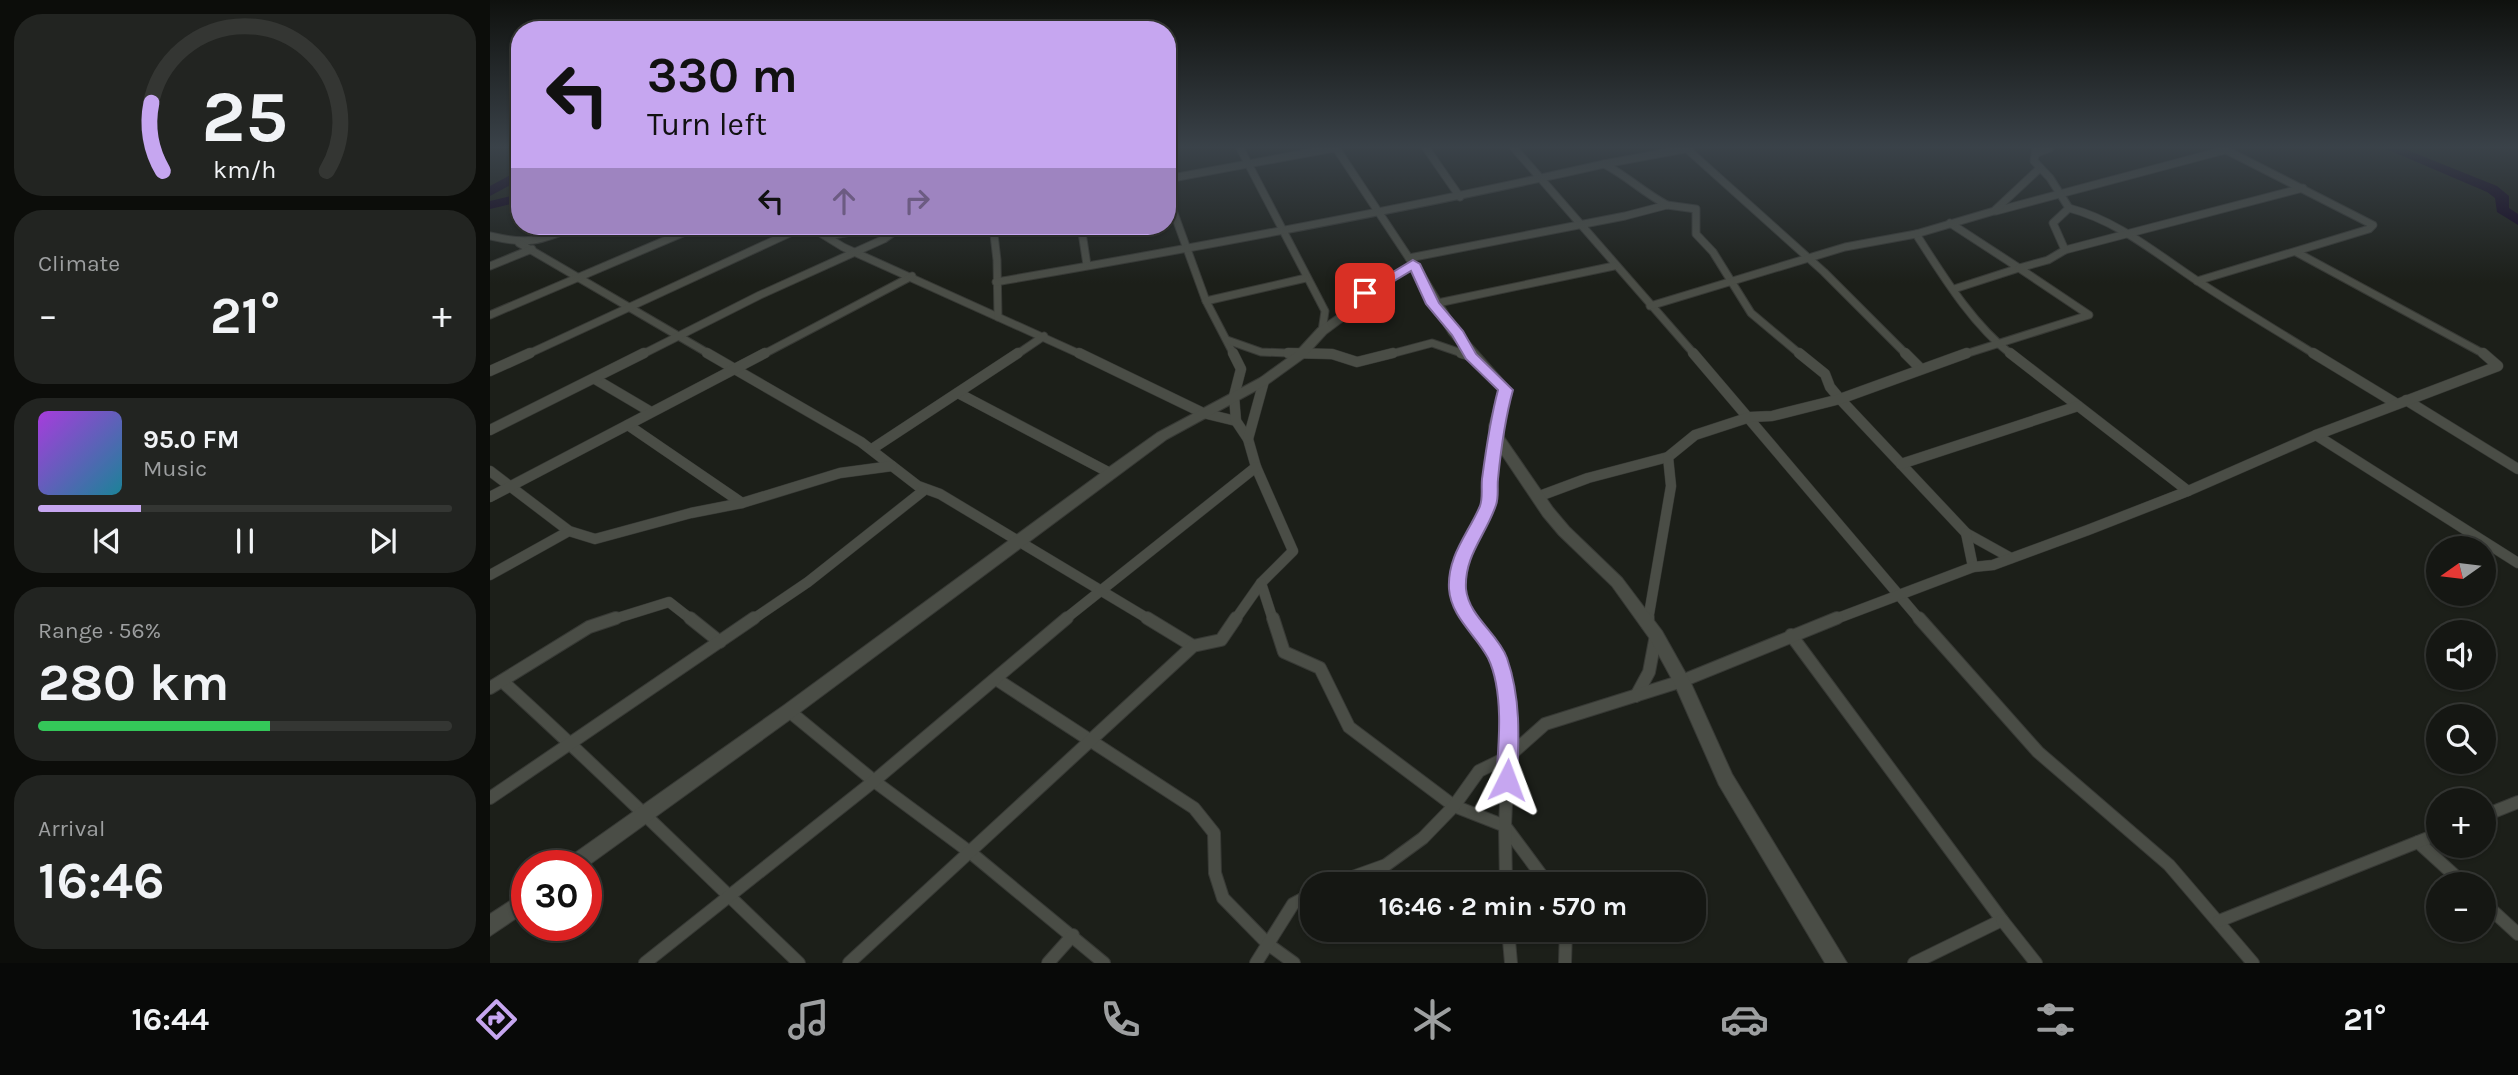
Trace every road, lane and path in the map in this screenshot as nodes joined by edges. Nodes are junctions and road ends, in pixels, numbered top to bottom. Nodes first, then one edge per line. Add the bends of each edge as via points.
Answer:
1 (1265, 193) edge
2 (1365, 193) edge
3 (1457, 193) edge
4 (1477, 193) edge
5 (1552, 193) edge
6 (1646, 193) edge
7 (1736, 193) edge
8 (2016, 193) edge
9 (2069, 193) edge
10 (2284, 193) edge
11 (2311, 193) edge
12 (2062, 195) junction
13 (1460, 197) junction
14 (1667, 205) junction
15 (2069, 208) junction
16 (1994, 211) junction
17 (1378, 212) junction
18 (1176, 218) edge
19 (1579, 223) junction
20 (1950, 223) junction
21 (1286, 232) junction
22 (1916, 234) junction
23 (2132, 234) junction
24 (554, 235) edge
25 (677, 235) edge
26 (787, 235) edge
27 (833, 235) edge
28 (890, 235) edge
29 (995, 235) edge
30 (1082, 235) edge
31 (490, 236) edge
32 (827, 236) joint
33 (519, 243) junction
34 (533, 249) junction
35 (1188, 249) junction
36 (2065, 250) junction
37 (856, 251) junction
38 (2296, 251) junction
39 (1808, 260) junction
40 (1411, 261) junction
41 (1087, 265) junction
42 (490, 266) edge
43 (1614, 266) junction
44 (2019, 268) junction
45 (912, 276) junction
46 (577, 277) junction
47 (1306, 278) junction
48 (2197, 281) junction
49 (996, 282) junction
50 (1732, 284) junction
51 (1954, 289) junction
52 (1206, 301) junction
53 (1433, 304) junction
54 (1650, 306) junction
55 (627, 308) junction
56 (492, 312) edge
57 (998, 317) junction
58 (1322, 331) junction
59 (1044, 336) junction
60 (677, 337) junction
61 (1227, 340) junction
62 (1996, 342) junction
63 (1300, 355) junction
64 (1471, 356) junction
65 (737, 369) junction
66 (1921, 369) junction
67 (490, 370) edge
68 (595, 379) junction
69 (1264, 381) junction
70 (958, 393) junction
71 (1234, 396) junction
72 (1840, 399) junction
73 (2401, 402) junction
74 (2078, 406) junction
75 (651, 412) junction
76 (1203, 413) junction
77 (1749, 417) junction
78 (1236, 421) junction
79 (628, 425) junction
80 (490, 430) edge
81 (2316, 435) junction
82 (1497, 437) junction
83 (1248, 439) junction
84 (872, 449) junction
85 (1668, 457) junction
86 (1901, 464) junction
87 (892, 466) junction
88 (1256, 467) junction
89 (2518, 469) edge
90 (490, 471) edge
91 (1110, 473) junction
92 (510, 487) junction
93 (923, 491) junction
94 (2188, 491) junction
95 (490, 497) edge
96 (1537, 497) junction
97 (742, 503) junction
98 (569, 531) junction
99 (1966, 533) junction
100 (1018, 542) junction
101 (2011, 558) junction
102 (2518, 564) edge
103 (1973, 567) junction
104 (490, 576) edge
105 (1261, 583) junction
106 (1100, 591) junction
107 (1898, 594) junction
108 (1652, 629) junction
109 (1791, 635) junction
110 (720, 642) junction
111 (1193, 646) junction
112 (996, 679) junction
113 (502, 681) junction
114 (1682, 681) junction
115 (490, 688) edge
116 (1636, 696) junction
117 (789, 711) junction
118 (1090, 742) junction
119 (571, 743) junction
120 (1508, 757) junction
121 (873, 781) junction
122 (490, 798) edge
123 (2518, 803) edge
124 (1454, 806) junction
125 (2496, 811) edge
126 (642, 815) junction
127 (1505, 826) junction
128 (2426, 839) edge
129 (2418, 842) junction
130 (594, 850) edge
131 (971, 853) junction
132 (1366, 872) edge
133 (1506, 872) edge
134 (1539, 872) edge
135 (2450, 872) edge
136 (730, 896) junction
137 (1300, 900) edge
138 (511, 911) edge
139 (2496, 914) edge
140 (2003, 920) junction
141 (2219, 921) junction
142 (490, 926) edge
143 (2518, 934) edge
144 (1073, 935) junction
145 (1509, 942) edge
146 (1566, 942) edge
147 (1269, 945) junction
148 (645, 963) edge
149 (799, 963) edge
150 (849, 963) edge
151 (1048, 963) edge
152 (1104, 963) edge
153 (1256, 963) edge
154 (1294, 963) edge
155 (1511, 963) edge
156 (1565, 963) edge
157 (1837, 963) edge
158 (1914, 963) edge
159 (2036, 963) edge
160 (2253, 963) edge

1 - 21 street
2 - 17 street
3 - 13 street
4 - 13 street
5 - 19 street
6 - 14 street
7 - 39 street
8 - 16 street
9 - 12 street
10 - 23 street
11 - 38 street via 2373,225
12 - 15 street
12 - 16 street
13 - 17 street
14 - 19 street
14 - 50 street via 1696,209 1696,234 1713,251
15 - 23 street
15 - 36 street via 2053,223
16 - 20 street
17 - 21 street
17 - 40 street
18 - 35 street
19 - 40 street
19 - 43 street
20 - 22 street
20 - 44 street
21 - 35 street
21 - 47 street
22 - 39 street via 1845,247
22 - 51 street
23 - 36 street
23 - 48 street
24 - 33 street
25 - 46 street
26 - 55 street
27 - 32 street
28 - 37 street
29 - 49 street
30 - 41 street
31 - 33 street
32 - 37 street via 840,248
33 - 34 street
34 - 42 street
34 - 46 street
35 - 41 street
35 - 52 street
36 - 44 street
37 - 45 street
37 - 60 street
38 - 48 street
38 - 73 street via 2497,362 2498,366
39 - 50 street
39 - 66 street
40 - 53 street
40 - 58 street
41 - 49 street
43 - 53 street
43 - 54 street
44 - 51 street
44 - 62 street via 2089,315
45 - 57 street
45 - 65 street
46 - 55 street
46 - 56 street
47 - 52 street
47 - 58 street via 1325,311
48 - 73 street
49 - 57 street
50 - 54 street
50 - 72 street via 1751,313 1825,374
51 - 62 street
52 - 61 street
53 - 64 street
54 - 77 street
55 - 60 street
55 - 67 street
57 - 59 street
58 - 63 street
59 - 70 street
59 - 76 street
60 - 65 street
60 - 68 street
61 - 63 street via 1261,352
61 - 71 street via 1241,369
62 - 66 street
62 - 74 street
63 - 64 street via 1332,354 1357,362 1432,343
63 - 69 street
64 - 82 street via 1506,390
65 - 75 street
65 - 84 street
66 - 72 street
68 - 75 street
68 - 80 street
69 - 71 street
69 - 83 street
70 - 84 street
70 - 91 street
71 - 76 street
71 - 78 street
72 - 77 street
72 - 86 street
73 - 81 street
73 - 89 street
74 - 86 street
74 - 94 street
75 - 79 street
76 - 78 street
76 - 91 street
77 - 85 street via 1695,435
77 - 107 street
78 - 83 street
79 - 92 street
79 - 97 street
81 - 94 street
81 - 102 street
82 - 96 street
82 - 120 street via 1489,503 1458,564 1458,589 1460,604 1497,658 1510,715
83 - 88 street
84 - 87 street
85 - 96 street
85 - 108 street via 1671,486
86 - 99 street
87 - 93 street
87 - 97 street via 841,473
88 - 105 street via 1293,551
88 - 106 street
90 - 92 street
91 - 100 street
92 - 95 street
92 - 98 street
93 - 100 street via 940,494
93 - 110 street via 808,582
94 - 101 street
96 - 108 street via 1564,531 1617,582
97 - 98 street via 595,539
98 - 104 street
99 - 101 street
99 - 103 street
100 - 106 street
100 - 117 street
101 - 103 street
103 - 107 street
105 - 111 street via 1222,640
105 - 124 street via 1284,652 1320,668 1349,727
106 - 111 street
106 - 112 street
107 - 109 street
107 - 141 street via 2052,768 2141,838
108 - 114 street
108 - 116 street via 1649,671
109 - 114 street
109 - 140 street
110 - 113 street via 669,602 589,628
110 - 119 street
111 - 118 street
112 - 118 street
112 - 121 street
113 - 115 street
113 - 119 street
114 - 116 street
114 - 157 street via 1725,779
116 - 120 street via 1545,724
117 - 121 street
117 - 126 street
118 - 131 street
118 - 147 street via 1194,808 1214,833 1215,873 1223,898
119 - 122 street
119 - 126 street
120 - 124 street via 1479,771
120 - 127 street
121 - 131 street
121 - 136 street
123 - 125 street
124 - 127 street
124 - 132 street via 1423,838 1386,865
126 - 130 street
126 - 136 street
127 - 133 street
127 - 134 street
128 - 129 street
129 - 135 street
129 - 141 street
131 - 144 street
131 - 150 street
136 - 148 street
136 - 149 street
137 - 147 street via 1293,904
138 - 142 street
139 - 143 street
140 - 158 street
140 - 159 street
141 - 160 street
144 - 151 street
144 - 152 street
145 - 155 street
146 - 156 street
147 - 153 street
147 - 154 street

